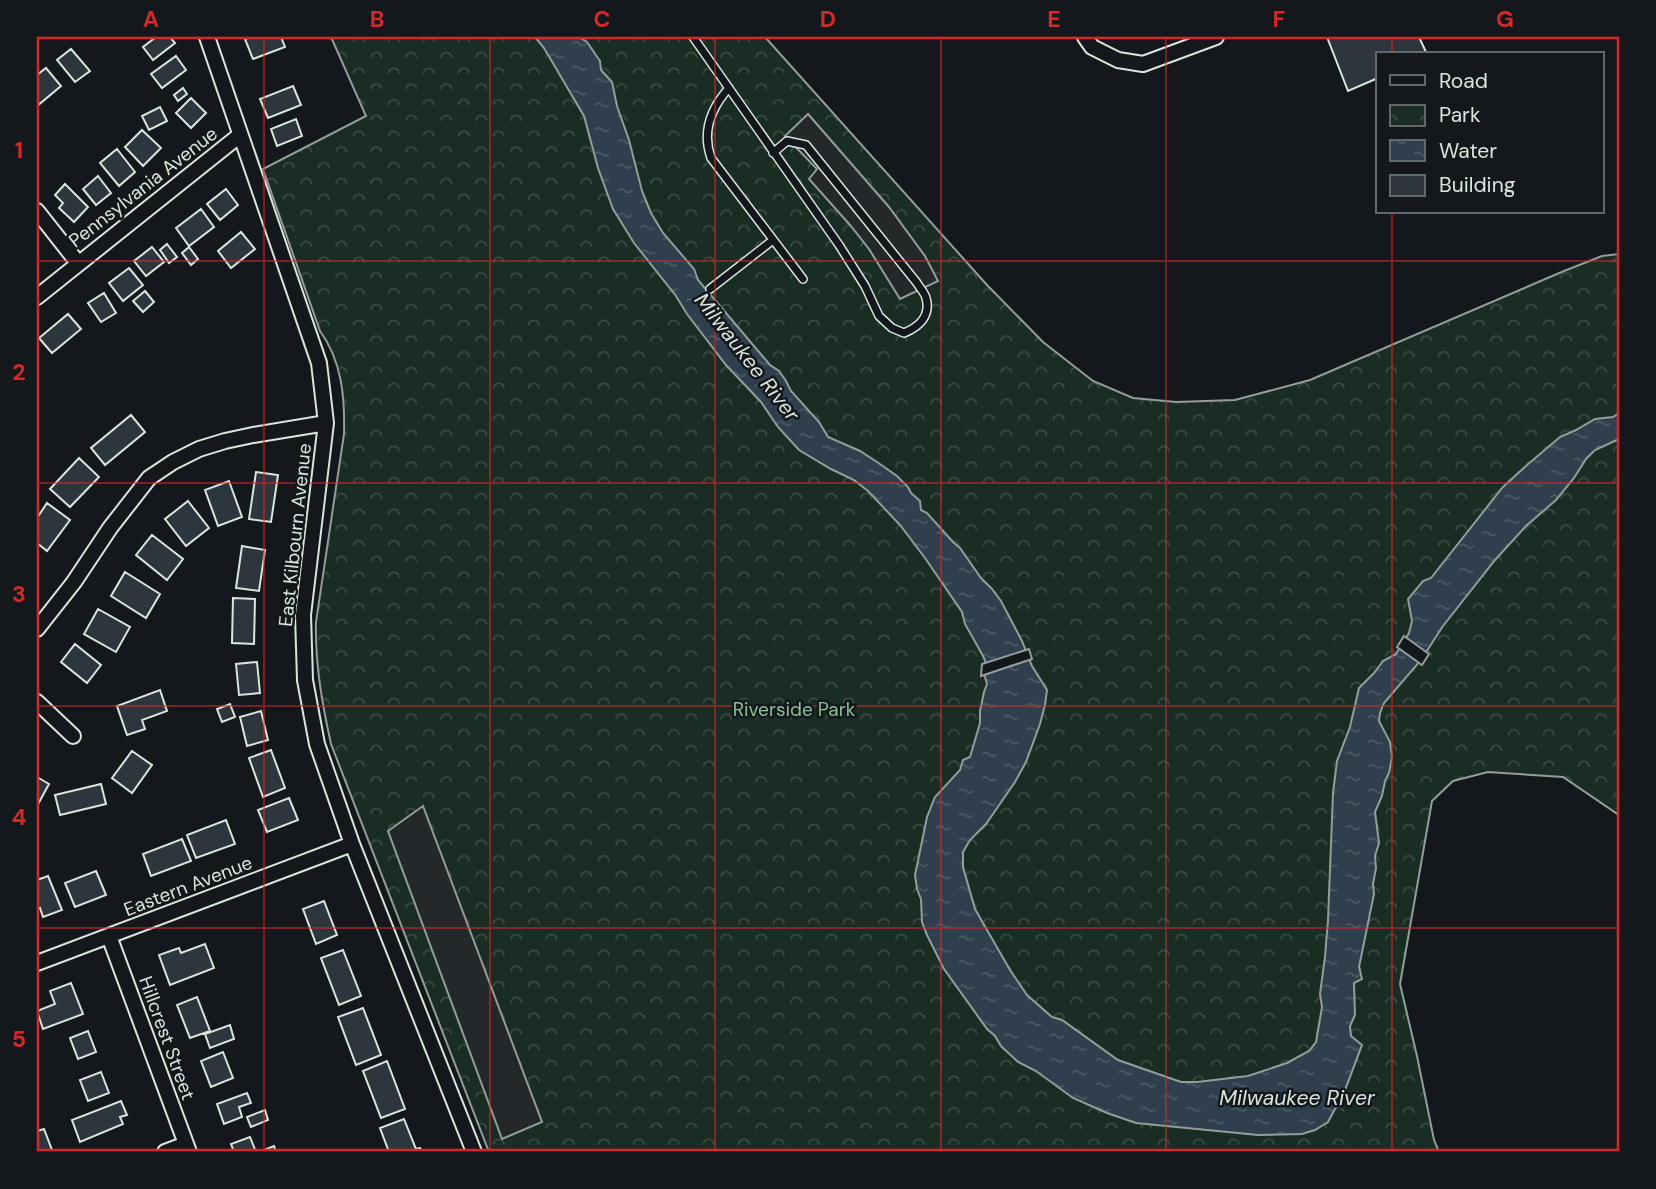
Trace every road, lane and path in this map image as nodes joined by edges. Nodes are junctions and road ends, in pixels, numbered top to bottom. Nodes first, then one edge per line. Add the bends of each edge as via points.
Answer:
1 (206, 37) edge
2 (694, 37) edge
3 (1085, 37) edge
4 (1216, 37) edge
5 (729, 88) junction
6 (240, 135) junction
7 (773, 153) junction
8 (37, 211) edge
9 (773, 240) junction
10 (78, 263) junction
11 (803, 279) dead end
12 (710, 289) dead end
13 (37, 297) edge
14 (326, 423) junction
15 (37, 629) edge
16 (37, 702) edge
17 (73, 736) dead end
18 (352, 844) junction
19 (109, 936) junction
20 (37, 963) edge
21 (187, 1148) edge
22 (165, 1152) edge
23 (474, 1152) edge

1 - 6 street, East Kilbourn Avenue
2 - 5 lane
3 - 4 street via 1092,47 1118,60 1143,64
5 - 7 lane
5 - 9 lane via 711,115 707,148 714,164
6 - 10 street, Pennsylvania Avenue
6 - 14 street, East Kilbourn Avenue via 319,363
7 - 7 lane via 839,245 879,316 904,333 916,328 926,315 926,298 917,283 806,145 787,141
8 - 10 street
9 - 11 lane
9 - 12 lane
10 - 13 street, Pennsylvania Avenue
14 - 15 street via 199,449 149,478
14 - 18 street, East Kilbourn Avenue via 303,615 305,680 317,744
16 - 17 street
18 - 19 street, Eastern Avenue
18 - 23 street, East Kilbourn Avenue
19 - 20 street, Eastern Avenue
19 - 21 street, Hillcrest Street
21 - 22 street

